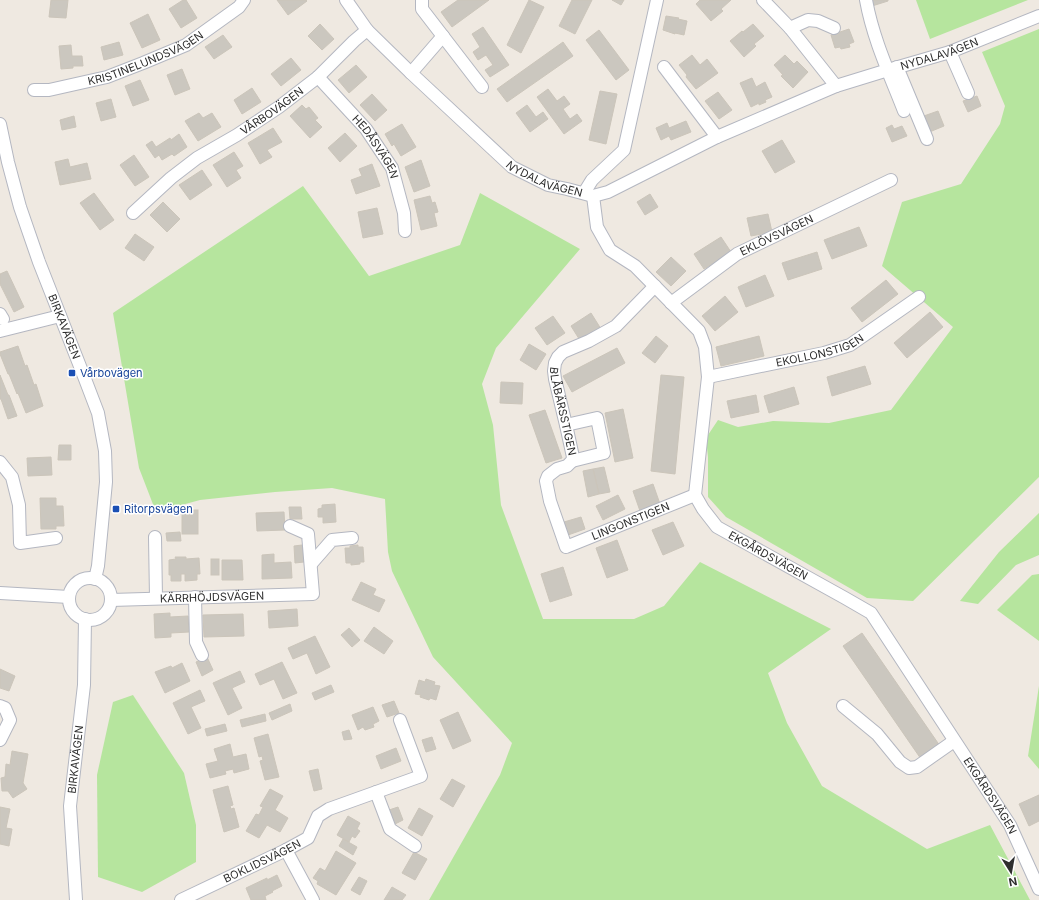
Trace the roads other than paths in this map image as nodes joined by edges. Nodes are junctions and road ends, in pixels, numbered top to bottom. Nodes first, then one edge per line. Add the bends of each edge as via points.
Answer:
1 (244, 0) edge
2 (346, 0) edge
3 (422, 0) edge
4 (657, 0) edge
5 (763, 0) edge
6 (866, 0) edge
7 (1039, 16) edge
8 (790, 28) junction
9 (834, 28) dead end
10 (367, 30) junction
11 (443, 36) junction
12 (950, 52) junction
13 (664, 68) dead end
14 (892, 68) junction
15 (411, 73) junction
16 (318, 77) junction
17 (836, 86) junction
18 (482, 87) dead end
19 (34, 90) dead end
20 (968, 93) dead end
21 (904, 111) dead end
22 (0, 124) edge
23 (718, 137) junction
24 (927, 140) dead end
25 (891, 180) dead end
26 (588, 195) junction
27 (133, 214) dead end
28 (405, 231) dead end
29 (655, 286) junction
30 (919, 297) dead end
31 (671, 303) junction
32 (60, 316) junction
33 (0, 331) edge
34 (708, 377) junction
35 (566, 425) junction
36 (572, 461) junction
37 (0, 462) edge
38 (695, 495) junction
39 (290, 526) dead end
40 (155, 537) dead end
41 (56, 538) dead end
42 (352, 538) dead end
43 (566, 547) joint
44 (311, 564) junction
45 (95, 579) junction
46 (0, 593) edge
47 (70, 597) junction
48 (195, 597) junction
49 (156, 598) junction
50 (111, 600) junction
51 (85, 619) junction
52 (202, 655) dead end
53 (0, 706) edge
54 (843, 706) dead end
55 (400, 720) dead end
56 (0, 740) edge
57 (954, 741) junction
58 (376, 792) junction
59 (415, 846) dead end
60 (286, 850) junction
61 (1039, 889) edge
62 (76, 900) edge
63 (181, 900) edge
64 (313, 900) edge

1 - 19 street, KRISTINELUNDSVÄGEN via 239,7 186,45 100,78 49,90
2 - 10 street, NYDALAVÄGEN
3 - 11 street via 422,9
4 - 26 street via 624,150 592,180
5 - 8 street
6 - 14 street via 879,47
7 - 12 street, NYDALAVÄGEN
8 - 9 street via 808,20
8 - 17 street
10 - 15 street, NYDALAVÄGEN
10 - 16 street, VÅRBOVÄGEN
11 - 15 street
11 - 18 street
12 - 14 street, NYDALAVÄGEN
12 - 20 street
13 - 23 street
14 - 17 street, NYDALAVÄGEN
14 - 21 street
14 - 24 street
15 - 26 street, NYDALAVÄGEN via 512,167 548,185
16 - 27 street, VÅRBOVÄGEN via 279,107 197,158 171,178
16 - 28 street, HEDÅSVÄGEN via 366,129 392,168 404,213
17 - 23 street, NYDALAVÄGEN
22 - 32 street, BIRKAVÄGEN via 20,207
23 - 26 street, NYDALAVÄGEN via 608,192
25 - 31 street, EKLÖVSVÄGEN via 737,254
26 - 29 street via 597,227 610,250 635,266
29 - 31 street
29 - 35 street, BLÅBÄRSSTIGEN via 616,326 563,352 558,357 554,371
30 - 34 street, EKOLLONSTIGEN via 850,345 824,353
31 - 34 street via 699,331 705,347
32 - 33 street
32 - 45 street, BIRKAVÄGEN via 98,413 105,451 106,482
34 - 38 street
35 - 36 street, BLÅBÄRSSTIGEN via 573,452
35 - 36 street via 596,418 604,453
36 - 43 street, BLÅBÄRSSTIGEN via 552,472 546,481
37 - 41 street via 12,477 19,505 20,543
38 - 43 street, LINGONSTIGEN
38 - 57 street, EKGÅRDSVÄGEN via 717,527 871,613
39 - 44 street via 308,534
40 - 49 street
42 - 44 street via 332,540
44 - 48 street, KÄRRHÖJDSVÄGEN via 314,594
45 - 47 street via 78,582
45 - 50 street via 105,585
46 - 47 street
47 - 51 street via 73,611
48 - 49 street, KÄRRHÖJDSVÄGEN
48 - 52 street via 196,642
49 - 50 street, KÄRRHÖJDSVÄGEN
50 - 51 street via 105,614 96,619
51 - 62 street, BIRKAVÄGEN via 84,685 70,806
53 - 56 street via 5,708 10,720
54 - 57 street via 877,734 900,762 909,768 917,767
55 - 58 street, BOKLIDSVÄGEN via 421,776
57 - 61 street, EKGÅRDSVÄGEN via 1010,825
58 - 59 street via 390,829
58 - 60 street, BOKLIDSVÄGEN via 329,809 318,816 308,838
60 - 63 street, BOKLIDSVÄGEN
60 - 64 street

